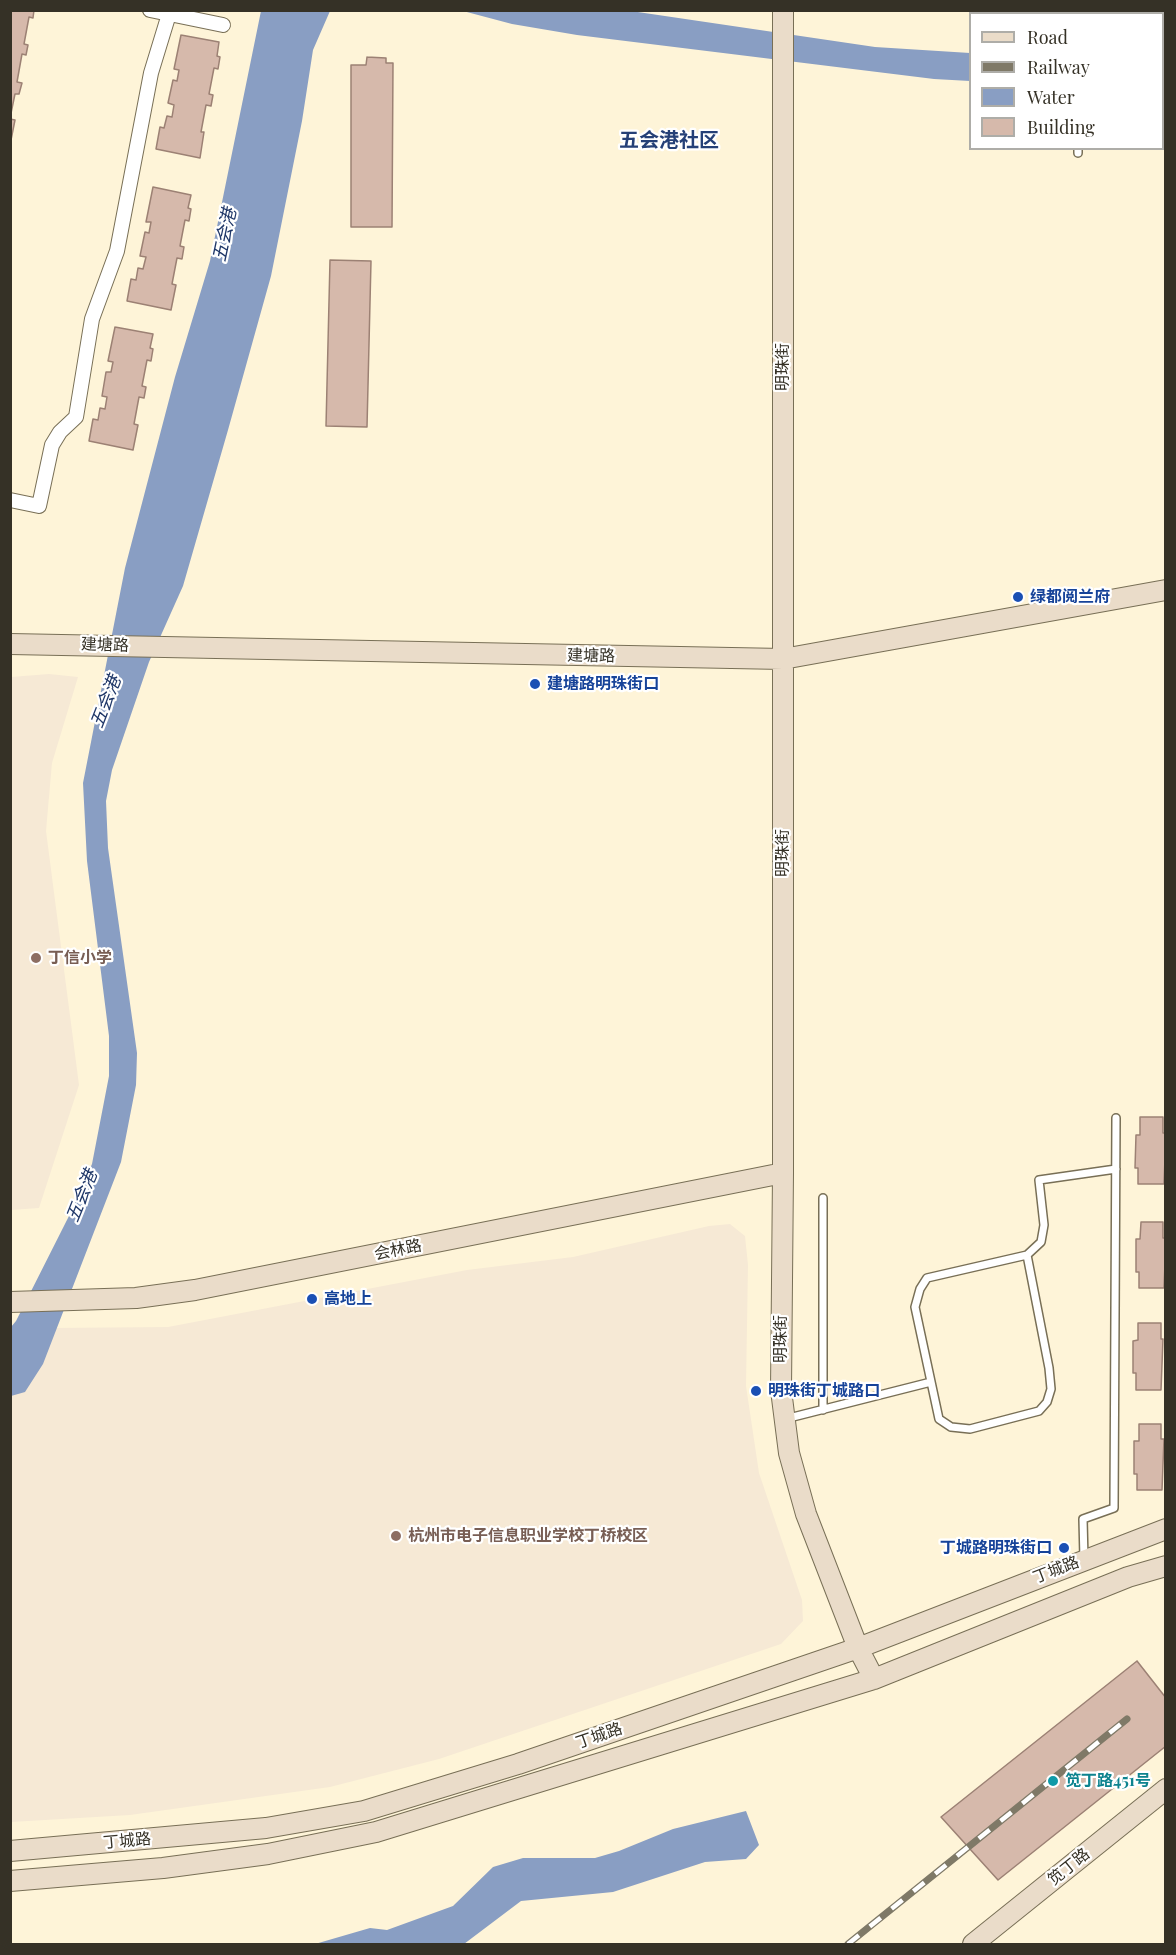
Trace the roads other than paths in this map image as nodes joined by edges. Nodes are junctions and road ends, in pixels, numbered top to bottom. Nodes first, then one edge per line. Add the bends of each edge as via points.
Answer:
1 (150, 10) edge
2 (783, 10) edge
3 (169, 14) junction
4 (223, 25) dead end
5 (10, 500) edge
6 (1166, 590) edge
7 (10, 644) edge
8 (783, 659) junction
9 (1116, 1118) dead end
10 (1116, 1169) junction
11 (783, 1173) junction
12 (823, 1198) dead end
13 (1027, 1255) junction
14 (10, 1302) edge
15 (931, 1382) junction
16 (823, 1410) junction
17 (784, 1420) junction
18 (1166, 1529) edge
19 (1084, 1559) junction
20 (1166, 1566) edge
21 (858, 1648) junction
22 (874, 1679) junction
23 (1166, 1789) edge
24 (10, 1851) edge
25 (10, 1881) edge
26 (992, 1937) edge
27 (973, 1944) edge

1 - 3 street
2 - 8 street, 明珠街
3 - 4 street
3 - 5 street via 151,73 117,251 92,319 76,417 52,445 39,506
6 - 8 street, 建塘路
7 - 8 street, 建塘路
8 - 11 street, 明珠街
9 - 10 lane
10 - 13 lane via 1039,1180 1044,1225 1041,1242
10 - 19 lane via 1114,1508 1083,1520
11 - 14 street, 会林路 via 195,1290 136,1298
11 - 17 street, 明珠街
12 - 16 lane
13 - 15 lane via 927,1278 915,1307
13 - 15 lane via 1049,1368 1051,1389 1047,1402 1039,1412 970,1429 951,1427 939,1419
15 - 16 lane
16 - 17 lane
17 - 21 street, 明珠街 via 806,1514
18 - 19 street, 丁城路
19 - 21 street, 丁城路
20 - 22 street, 丁城路 via 1128,1577
21 - 22 street, 明珠街
21 - 24 street, 丁城路 via 518,1764 364,1811 266,1828
22 - 25 street, 丁城路 via 376,1832 268,1854 163,1869
23 - 26 street, 笕丁路
26 - 27 street, 笕丁路

